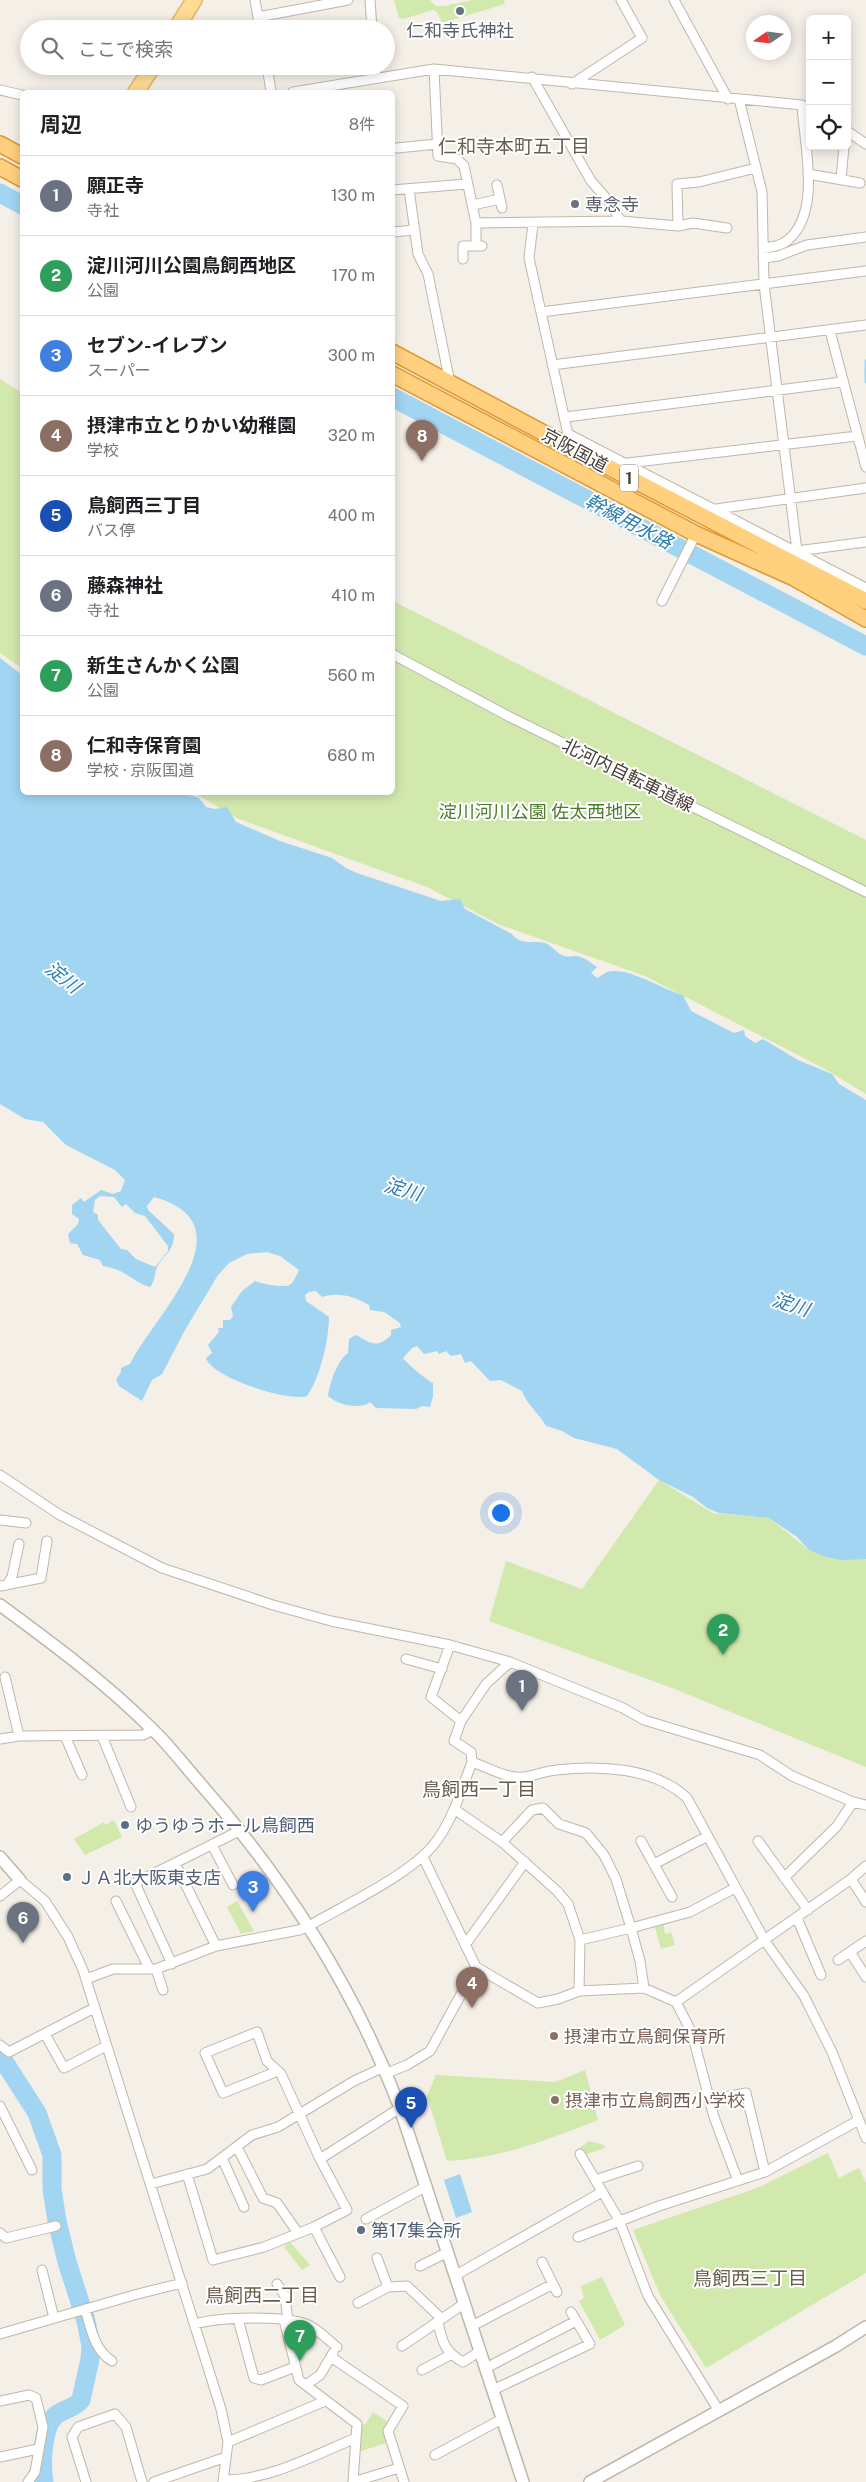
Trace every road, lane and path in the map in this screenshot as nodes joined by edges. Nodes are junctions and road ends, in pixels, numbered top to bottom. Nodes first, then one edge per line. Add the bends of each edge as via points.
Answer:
1 (194, 0) edge
2 (255, 0) edge
3 (348, 0) edge
4 (370, 0) edge
5 (621, 0) edge
6 (674, 0) edge
7 (258, 17) junction
8 (182, 20) edge
9 (258, 20) edge
10 (371, 20) edge
11 (434, 69) junction
12 (395, 74) edge
13 (146, 75) edge
14 (268, 75) edge
15 (390, 75) edge
16 (376, 77) joint
17 (532, 77) junction
18 (572, 84) junction
19 (0, 90) edge
20 (137, 90) edge
21 (271, 90) edge
22 (304, 90) edge
23 (20, 95) edge
24 (728, 99) junction
25 (739, 100) junction
26 (806, 107) edge
27 (851, 133) edge
28 (0, 144) edge
29 (437, 144) junction
30 (866, 144) edge
31 (397, 148) dead end
32 (807, 150) edge
33 (844, 150) edge
34 (20, 155) edge
35 (0, 167) edge
36 (756, 168) junction
37 (808, 174) junction
38 (20, 178) edge
39 (841, 180) junction
40 (860, 183) dead end
41 (467, 184) junction
42 (497, 185) dead end
43 (410, 189) junction
44 (395, 190) edge
45 (473, 205) junction
46 (621, 221) junction
47 (476, 223) junction
48 (533, 224) junction
49 (678, 226) junction
50 (727, 228) dead end
51 (415, 230) junction
52 (395, 232) edge
53 (866, 237) edge
54 (763, 248) junction
55 (762, 258) junction
56 (463, 259) dead end
57 (866, 271) edge
58 (764, 284) junction
59 (541, 312) junction
60 (866, 325) edge
61 (830, 331) junction
62 (771, 338) junction
63 (395, 354) edge
64 (552, 365) junction
65 (395, 376) edge
66 (842, 382) junction
67 (450, 384) junction
68 (777, 390) junction
69 (566, 417) junction
70 (857, 436) junction
71 (569, 441) junction
72 (784, 444) junction
73 (627, 464) junction
74 (866, 467) edge
75 (866, 488) edge
76 (791, 498) junction
77 (716, 509) junction
78 (693, 540) junction
79 (866, 542) edge
80 (797, 551) junction
81 (866, 588) edge
82 (662, 600) dead end
83 (866, 601) edge
84 (866, 619) edge
85 (395, 656) edge
86 (866, 892) edge
87 (0, 1475) edge
88 (0, 1520) edge
89 (26, 1523) dead end
90 (47, 1541) dead end
91 (18, 1544) dead end
92 (4, 1586) edge
93 (0, 1605) edge
94 (450, 1645) junction
95 (406, 1658) dead end
96 (510, 1662) junction
97 (442, 1670) junction
98 (4, 1682) edge
99 (462, 1721) junction
100 (153, 1730) junction
101 (19, 1736) junction
102 (65, 1736) junction
103 (102, 1736) junction
104 (0, 1740) edge
105 (472, 1762) junction
106 (82, 1774) dead end
107 (854, 1802) junction
108 (866, 1805) edge
109 (132, 1807) dead end
110 (454, 1809) junction
111 (241, 1830) junction
112 (708, 1836) junction
113 (641, 1841) dead end
114 (758, 1841) dead end
115 (502, 1842) junction
116 (212, 1844) junction
117 (423, 1856) junction
118 (0, 1857) edge
119 (524, 1862) junction
120 (175, 1863) junction
121 (654, 1864) junction
122 (866, 1867) edge
123 (784, 1878) junction
124 (20, 1880) junction
125 (851, 1880) junction
126 (234, 1885) dead end
127 (735, 1888) junction
128 (0, 1896) edge
129 (672, 1896) dead end
130 (116, 1901) dead end
131 (866, 1902) edge
132 (808, 1910) junction
133 (797, 1918) junction
134 (308, 1926) junction
135 (631, 1928) junction
136 (580, 1940) junction
137 (765, 1941) junction
138 (866, 1941) edge
139 (466, 1945) junction
140 (216, 1946) junction
141 (850, 1952) junction
142 (838, 1960) dead end
143 (172, 1964) junction
144 (476, 1967) junction
145 (153, 1969) junction
146 (822, 1975) dead end
147 (866, 1977) edge
148 (86, 1979) junction
149 (644, 1988) junction
150 (163, 1990) dead end
151 (579, 1991) junction
152 (676, 2002) junction
153 (94, 2008) junction
154 (45, 2034) junction
155 (0, 2045) edge
156 (106, 2046) junction
157 (386, 2070) junction
158 (278, 2071) junction
159 (710, 2100) junction
160 (0, 2106) edge
161 (400, 2108) junction
162 (300, 2114) junction
163 (859, 2120) junction
164 (866, 2138) edge
165 (237, 2147) junction
166 (580, 2154) dead end
167 (222, 2158) junction
168 (320, 2159) junction
169 (638, 2166) dead end
170 (32, 2170) dead end
171 (765, 2172) junction
172 (186, 2174) junction
173 (596, 2180) junction
174 (738, 2181) junction
175 (151, 2184) junction
176 (426, 2186) junction
177 (602, 2192) junction
178 (244, 2206) dead end
179 (366, 2219) dead end
180 (619, 2220) junction
181 (56, 2226) dead end
182 (314, 2227) junction
183 (298, 2233) junction
184 (1, 2237) edge
185 (578, 2237) dead end
186 (448, 2252) junction
187 (377, 2258) dead end
188 (542, 2262) dead end
189 (420, 2266) dead end
190 (42, 2270) dead end
191 (456, 2275) junction
192 (340, 2277) dead end
193 (182, 2283) junction
194 (277, 2284) dead end
195 (388, 2288) junction
196 (358, 2303) dead end
197 (465, 2303) junction
198 (83, 2310) junction
199 (571, 2312) dead end
200 (54, 2318) junction
201 (238, 2319) junction
202 (286, 2320) junction
203 (440, 2320) junction
204 (576, 2321) junction
205 (194, 2324) junction
206 (472, 2326) junction
207 (866, 2327) edge
208 (0, 2334) edge
209 (402, 2346) dead end
210 (480, 2351) junction
211 (450, 2355) junction
212 (331, 2357) junction
213 (112, 2361) dead end
214 (295, 2366) junction
215 (486, 2368) junction
216 (422, 2370) dead end
217 (306, 2385) junction
218 (493, 2390) junction
219 (0, 2401) edge
220 (326, 2401) junction
221 (719, 2411) junction
222 (502, 2418) junction
223 (356, 2438) junction
224 (228, 2442) junction
225 (38, 2449) junction
226 (435, 2455) dead end
227 (0, 2457) edge
228 (226, 2457) junction
229 (399, 2468) junction
230 (274, 2472) junction
231 (224, 2481) edge
232 (28, 2482) edge
233 (86, 2482) edge
234 (142, 2482) edge
235 (154, 2482) edge
236 (277, 2482) edge
237 (353, 2482) edge
238 (404, 2482) edge
239 (523, 2482) edge
240 (590, 2482) edge

1 - 8 main road
2 - 7 street
3 - 7 street
4 - 10 street
5 - 18 street via 642,38
6 - 24 street
7 - 9 street
11 - 12 street
11 - 17 street
11 - 29 street
13 - 20 main road
14 - 21 street
15 - 16 street
16 - 22 street
17 - 18 street
17 - 46 street via 591,181
18 - 24 street
19 - 23 street
24 - 25 street
25 - 26 street
25 - 36 street
27 - 30 street
28 - 34 highway
29 - 31 street
29 - 41 street via 438,156 458,159 464,166
32 - 37 street
33 - 39 street
35 - 38 highway
36 - 49 street via 677,184
36 - 54 street via 762,192
37 - 39 street
37 - 54 street via 808,194 800,224 789,240 779,246
39 - 40 street
41 - 43 street
41 - 45 street
42 - 45 street via 501,203
43 - 44 street
43 - 51 street
45 - 47 street
46 - 48 street
46 - 49 street
47 - 48 street
47 - 56 street via 479,246 463,246
48 - 59 street via 529,258
49 - 50 street via 693,223
51 - 52 street
51 - 67 street via 418,254 428,274
53 - 55 street via 807,245 778,256
54 - 55 street
55 - 58 street
57 - 58 street
58 - 59 street
58 - 62 street
59 - 64 street
60 - 61 street
61 - 62 street
61 - 66 street
62 - 64 street
62 - 68 street
63 - 67 highway, 京阪国道 / 1
64 - 69 street
65 - 78 highway, 京阪国道 / 1
66 - 68 street
66 - 70 street
67 - 71 highway, 京阪国道 / 1
68 - 69 street
68 - 72 street
69 - 71 street
70 - 72 street
70 - 74 street
71 - 73 street
71 - 83 highway, 京阪国道 / 1
72 - 73 street
72 - 76 street
73 - 77 street
75 - 76 street
76 - 77 street
76 - 80 street
77 - 80 street
78 - 82 street
78 - 84 highway, 京阪国道 / 1 via 794,578
79 - 80 street
80 - 81 street
85 - 86 street, 北河内自転車道線 via 510,717
87 - 94 street via 60,1515 162,1568 330,1621
88 - 89 street
90 - 92 street via 41,1578
91 - 92 street via 12,1577
93 - 100 street via 88,1672
94 - 96 street
94 - 97 street
95 - 97 street
96 - 99 street via 486,1684
96 - 107 street via 623,1708 644,1720 760,1755 792,1776
97 - 99 street via 431,1697
98 - 101 street
99 - 105 street via 454,1740 471,1752
100 - 103 street via 143,1735
100 - 111 street
101 - 102 street
101 - 104 street
102 - 103 street
102 - 106 street
103 - 109 street
105 - 110 street
105 - 112 street via 522,1778 554,1770 605,1768 662,1780 687,1798
107 - 108 street
107 - 123 street via 837,1826
110 - 115 street
110 - 117 street via 438,1840
111 - 116 street
111 - 134 street
112 - 121 street
112 - 127 street
113 - 121 street
114 - 123 street
115 - 119 street
115 - 135 street via 532,1810 542,1808 559,1824 586,1833 604,1855 616,1878
116 - 120 street
116 - 126 street
117 - 134 street
117 - 139 street
118 - 124 street
119 - 136 street via 568,1904
119 - 139 street
120 - 140 street
120 - 143 street via 135,1883
121 - 129 street
122 - 125 street
123 - 132 street
124 - 128 street
124 - 148 street via 45,1901 68,1937
125 - 131 street
125 - 132 street
127 - 135 street via 690,1912
127 - 137 street
130 - 145 street
132 - 133 street
133 - 137 street
133 - 146 street
134 - 140 street
134 - 157 street
135 - 136 street
135 - 149 street
136 - 151 street
137 - 152 street
137 - 163 street via 804,1996 832,2052
138 - 141 street
139 - 144 street
140 - 143 street
141 - 142 street
141 - 147 street
143 - 145 street
144 - 151 street via 538,2003
144 - 157 street via 430,2051 408,2065
145 - 148 street via 113,1969
145 - 150 street
148 - 153 street
149 - 151 street
149 - 152 street
152 - 159 street via 692,2033
153 - 154 street
153 - 156 street
154 - 155 street via 9,2052
154 - 156 street via 64,2068
156 - 175 street
157 - 161 street
157 - 162 street via 354,2081
158 - 158 street via 223,2093 205,2053 257,2032 267,2061
158 - 162 street
159 - 171 street via 746,2093
159 - 174 street
160 - 170 street
161 - 168 street
161 - 176 street
162 - 165 street via 278,2127 252,2135
162 - 168 street
163 - 164 street
163 - 171 street
165 - 167 street
165 - 183 street via 262,2198 277,2203
166 - 173 street
167 - 172 street via 207,2169
167 - 178 street
168 - 182 street via 347,2210
169 - 173 street
171 - 174 street
172 - 175 street
172 - 183 street via 213,2260 264,2247
173 - 177 street
174 - 180 street
175 - 193 street
176 - 179 street
176 - 186 street
177 - 180 street
177 - 191 street
180 - 185 street
180 - 221 street via 648,2296
181 - 184 street
182 - 183 street
182 - 192 street
186 - 189 street
186 - 191 street
187 - 195 street
188 - 206 street via 555,2288
190 - 200 street
191 - 197 street
193 - 198 street
193 - 205 street
194 - 202 street via 285,2296
195 - 196 street
195 - 203 street via 407,2286
197 - 203 street
197 - 206 street
198 - 200 street
198 - 213 street via 102,2355
199 - 204 street
200 - 208 street
201 - 202 street
201 - 205 street
201 - 214 street via 254,2378 261,2380
202 - 212 street via 307,2324 339,2345
202 - 214 street
203 - 209 street
203 - 211 street via 444,2346
204 - 215 street
204 - 218 street via 590,2344
205 - 224 street
206 - 210 street
207 - 221 street
210 - 211 street via 463,2362
210 - 215 street
211 - 216 street
212 - 217 street via 320,2375
212 - 229 street via 403,2406 388,2431
214 - 217 street via 299,2380
215 - 218 street
217 - 220 street
218 - 222 street
219 - 225 street via 29,2395 36,2398 43,2427
220 - 223 street via 357,2424
220 - 224 street
221 - 240 street
222 - 226 street via 457,2448
222 - 239 street
223 - 230 street
223 - 237 street
224 - 228 street
225 - 227 street
225 - 232 street via 35,2472
228 - 231 street
228 - 235 street
229 - 237 street
229 - 238 street
230 - 231 street
230 - 236 street
233 - 234 street via 72,2437 78,2427 115,2414 126,2427

